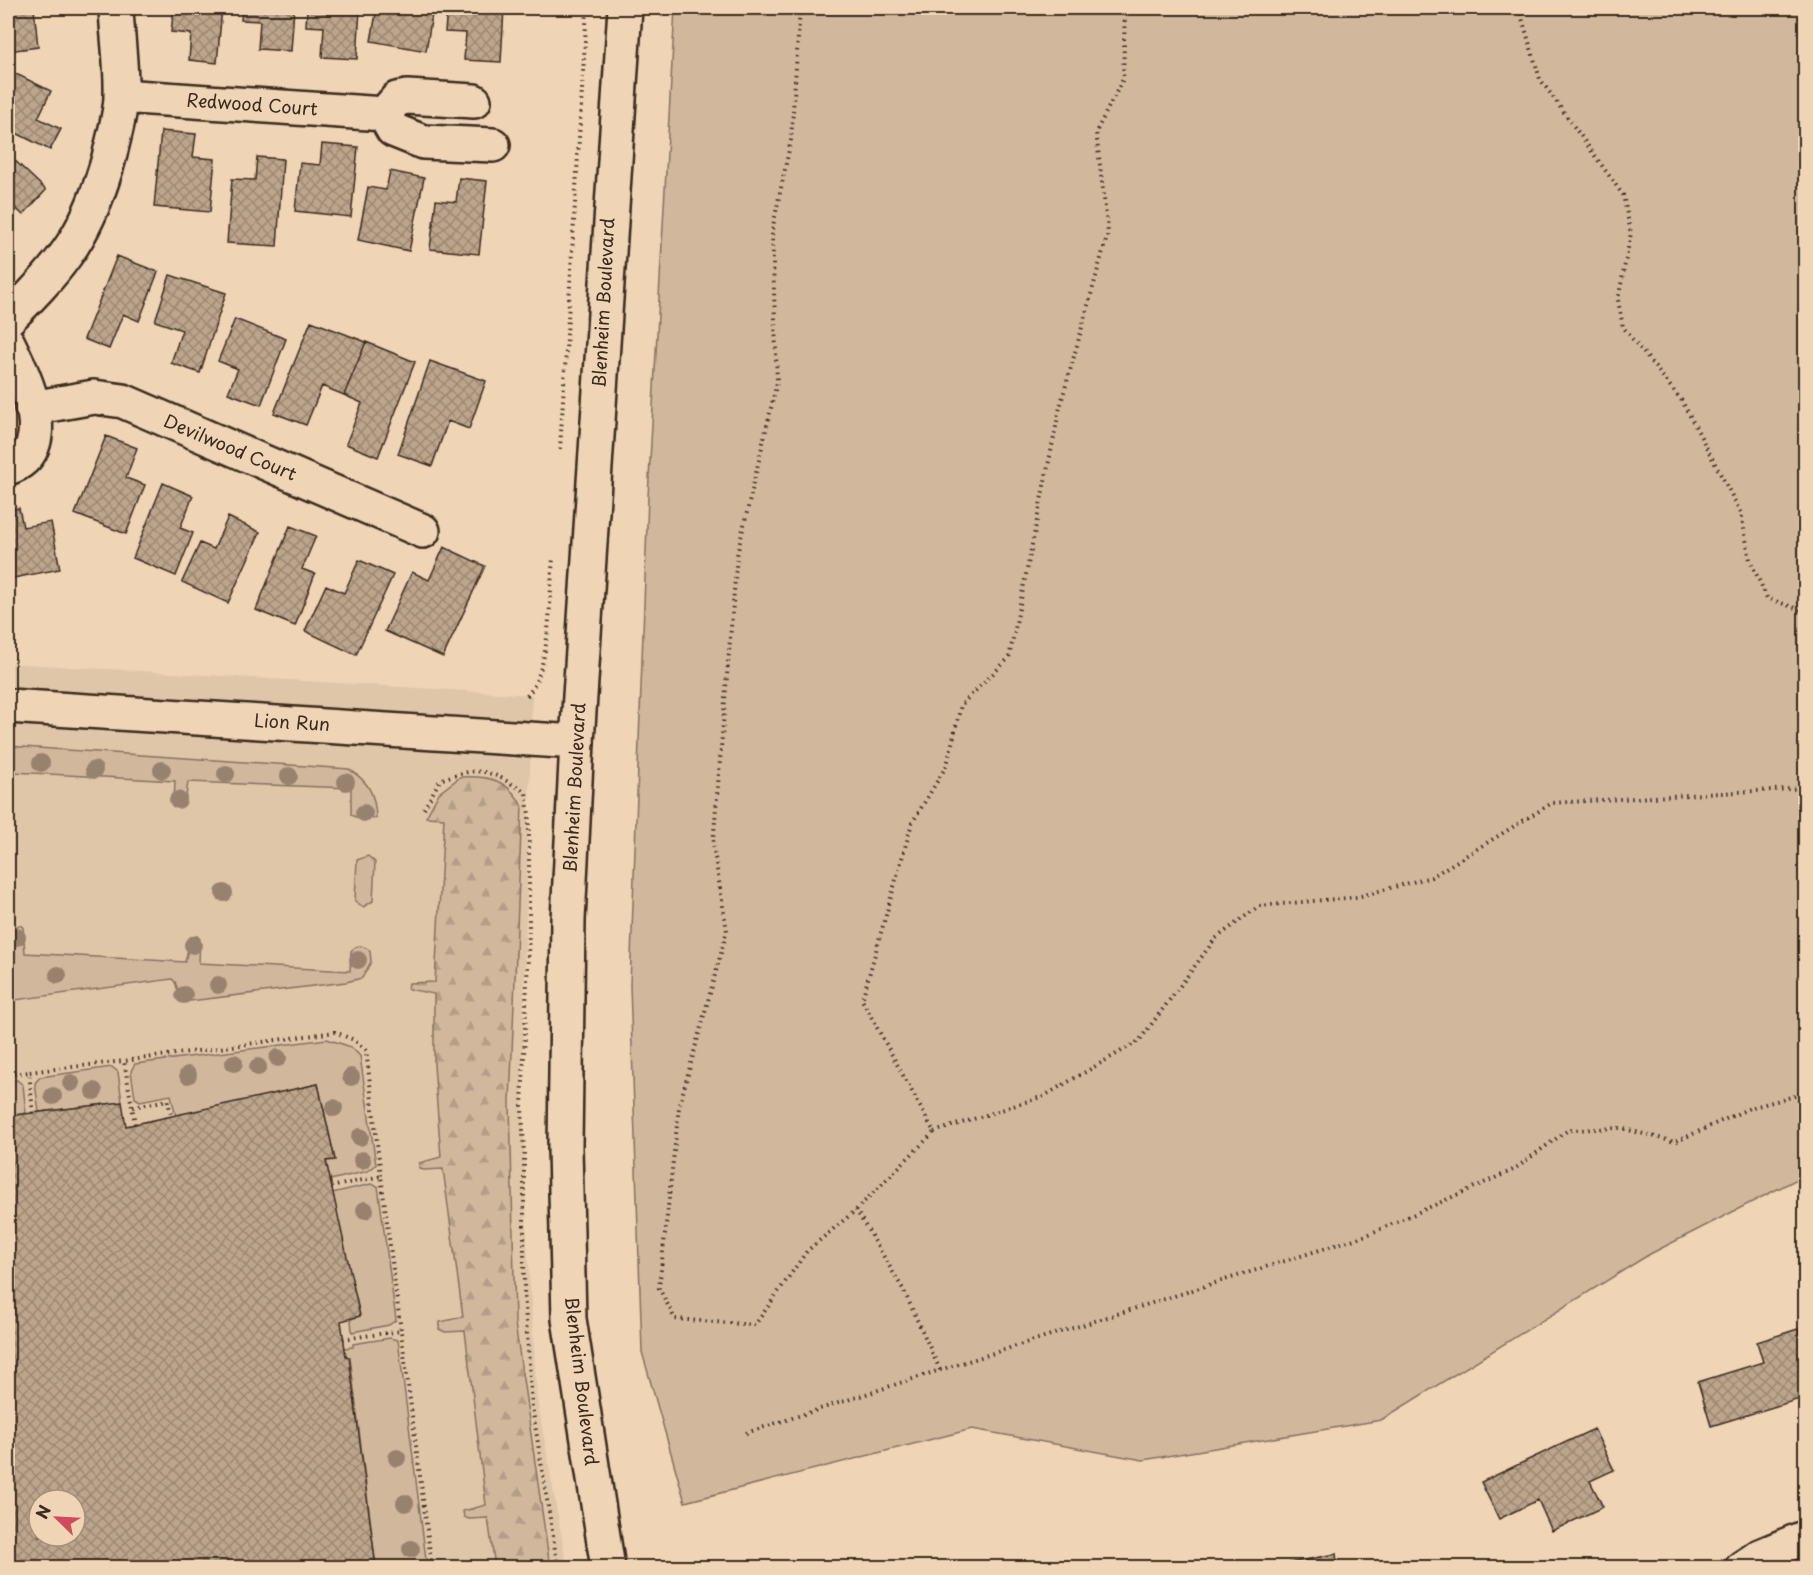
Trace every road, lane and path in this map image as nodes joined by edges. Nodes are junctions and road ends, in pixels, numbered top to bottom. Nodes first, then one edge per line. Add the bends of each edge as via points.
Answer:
1 (116, 8) edge
2 (587, 8) edge
3 (625, 8) edge
4 (800, 8) edge
5 (1125, 8) edge
6 (1520, 8) edge
7 (121, 96) junction
8 (474, 101) dead end
9 (384, 114) junction
10 (493, 144) dead end
11 (8, 319) edge
12 (8, 343) edge
13 (32, 408) junction
14 (560, 454) dead end
15 (8, 468) edge
16 (423, 531) dead end
17 (554, 550) dead end
18 (1806, 612) edge
19 (527, 696) dead end
20 (8, 706) edge
21 (577, 742) junction
22 (1806, 788) edge
23 (526, 792) dead end
24 (424, 809) dead end
25 (124, 1061) junction
26 (29, 1072) junction
27 (8, 1075) edge
28 (1806, 1093) edge
29 (133, 1107) junction
30 (33, 1113) dead end
31 (171, 1116) dead end
32 (135, 1124) dead end
33 (934, 1132) junction
34 (381, 1176) junction
35 (331, 1187) dead end
36 (856, 1210) junction
37 (401, 1331) junction
38 (343, 1339) dead end
39 (940, 1370) junction
40 (746, 1433) dead end
41 (1806, 1537) edge
42 (432, 1568) edge
43 (608, 1568) edge
44 (1742, 1568) edge

1 - 7 street
2 - 14 path
3 - 21 street, Blenheim Boulevard
4 - 36 path via 791,140 772,231 777,382 737,555 713,845 727,931 679,1107 659,1288 675,1319 755,1325 807,1251
5 - 33 path via 1123,79 1096,132 1108,233 1060,407 1009,658 961,705 946,765 912,823 861,1000
6 - 18 path via 1540,79 1623,195 1631,233 1618,300 1623,327 1682,401 1741,513 1750,560 1767,598
7 - 9 street, Redwood Court
7 - 11 street via 103,179 81,232 50,278
8 - 9 street via 407,97 397,99
9 - 10 street via 393,130 423,142
12 - 13 street via 25,378
13 - 15 street via 37,431 32,446 24,458
13 - 16 street, Devilwood Court via 94,397 123,401
17 - 19 path via 547,648 538,684
20 - 21 street, Lion Run
21 - 43 street, Blenheim Boulevard via 568,944 565,1148 569,1319
22 - 33 path via 1552,802 1431,877 1357,897 1259,906 1215,939 1138,1041 1044,1096
23 - 24 path via 495,772 460,773 440,780
25 - 26 path
25 - 29 path
25 - 34 path via 335,1032 354,1040 366,1050
26 - 27 path
26 - 30 path
28 - 39 path via 1750,1108 1676,1142 1621,1128 1568,1130 1513,1170 1367,1235
29 - 31 path via 168,1100
29 - 32 path
33 - 36 path
34 - 35 path
34 - 37 path
36 - 39 path via 903,1289
37 - 38 path
37 - 42 path
39 - 40 path
41 - 44 street via 1770,1551

